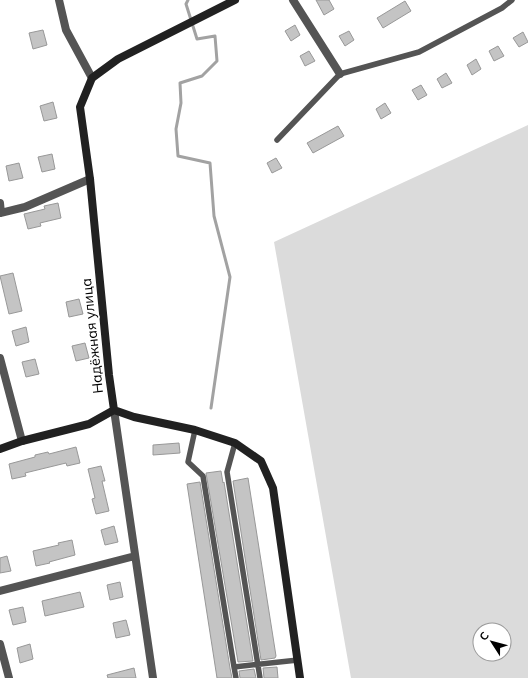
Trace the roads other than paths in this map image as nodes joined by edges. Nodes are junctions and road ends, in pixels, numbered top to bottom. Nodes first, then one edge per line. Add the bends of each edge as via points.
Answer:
1 (59, 0) edge
2 (235, 0) edge
3 (293, 0) edge
4 (512, 0) edge
5 (340, 74) junction
6 (92, 78) junction
7 (277, 140) dead end
8 (90, 180) junction
9 (0, 203) edge
10 (1, 213) edge
11 (0, 358) edge
12 (114, 410) junction
13 (195, 430) junction
14 (22, 442) junction
15 (235, 443) junction
16 (0, 449) edge
17 (135, 556) junction
18 (0, 591) edge
19 (0, 644) edge
20 (298, 660) junction
21 (258, 664) junction
22 (234, 667) junction
23 (9, 678) edge
24 (153, 678) edge
25 (236, 678) edge
26 (260, 678) edge
27 (300, 678) edge

1 - 6 street via 66,30
2 - 6 main road via 118,60
3 - 5 street
4 - 5 lane via 502,8 419,52
5 - 7 lane
6 - 8 main road, Надёжная улица via 80,107
8 - 10 street via 25,207
8 - 12 main road, Надёжная улица via 108,375
9 - 10 street
11 - 14 street
12 - 13 main road via 134,417
12 - 14 main road via 89,424
12 - 17 street, Надёжная улица
13 - 15 main road
13 - 22 lane via 188,462 203,476
14 - 16 main road
15 - 20 main road via 261,461 273,488
15 - 21 lane via 227,472
17 - 18 street
17 - 24 street, Надёжная улица
19 - 23 street
20 - 21 lane
20 - 27 main road
21 - 22 lane
21 - 26 lane
22 - 25 lane

